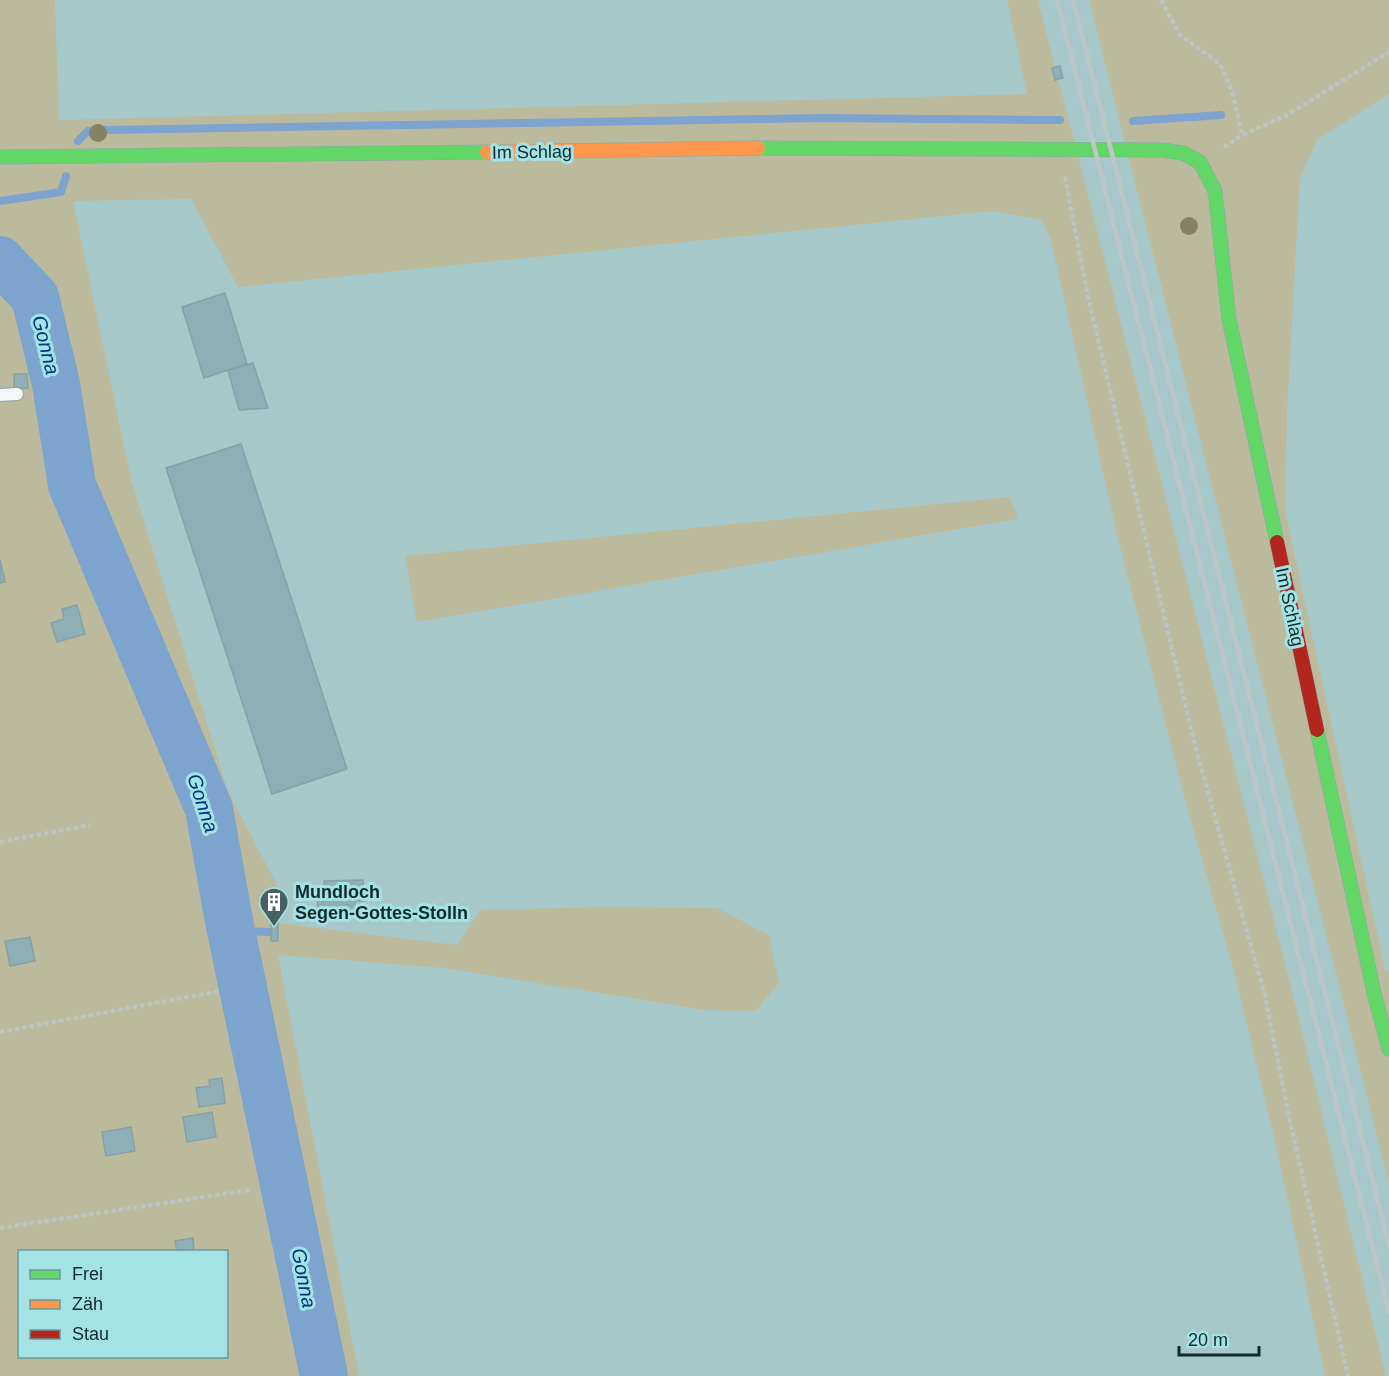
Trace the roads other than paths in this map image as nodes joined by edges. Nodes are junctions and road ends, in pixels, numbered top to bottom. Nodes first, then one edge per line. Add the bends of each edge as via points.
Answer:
1 (0, 157) edge
2 (17, 394) dead end
3 (0, 395) edge
4 (1389, 1049) edge

1 - 4 street, Im Schlag via 824,147 1178,151 1191,156 1212,180 1216,196 1229,319
2 - 3 lane

